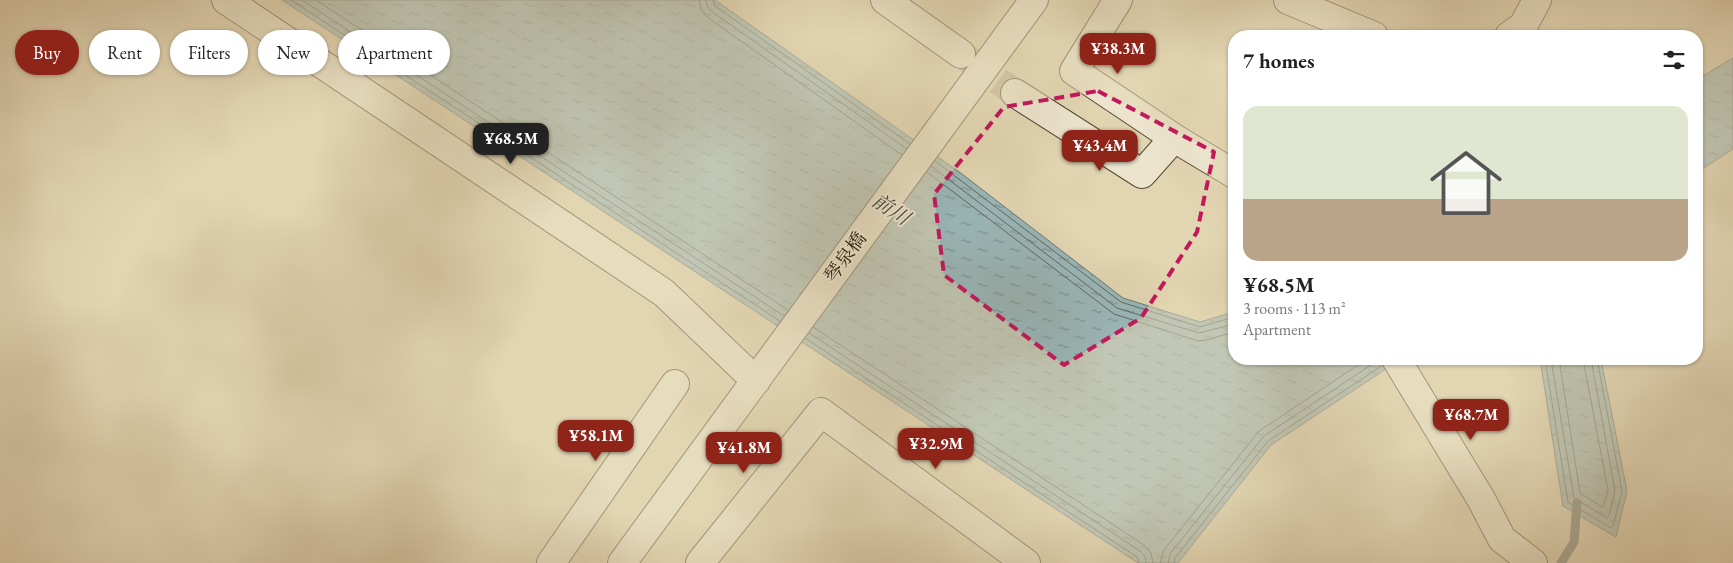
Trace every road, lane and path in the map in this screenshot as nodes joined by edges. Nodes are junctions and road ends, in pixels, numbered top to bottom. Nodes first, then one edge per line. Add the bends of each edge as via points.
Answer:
1 (226, 0) edge
2 (884, 0) edge
3 (1034, 0) edge
4 (1118, 0) edge
5 (1288, 0) edge
6 (1537, 0) edge
7 (1360, 30) edge
8 (1517, 30) edge
9 (960, 54) tunnel mouth
10 (1015, 93) tunnel mouth
11 (1174, 138) junction
12 (1228, 170) edge
13 (1399, 365) edge
14 (756, 381) junction
15 (675, 384) dead end
16 (551, 563) edge
17 (622, 563) edge
18 (700, 563) edge
19 (1026, 563) edge
20 (1533, 563) edge

1 - 14 street via 664,293
2 - 9 street
3 - 14 street, 琴泉橋
4 - 11 street via 1074,71
5 - 7 street
6 - 8 street via 1523,26
10 - 11 street via 1142,174
11 - 12 street
13 - 20 street via 1502,539
14 - 17 street, 琴泉橋
15 - 16 street
18 - 19 street via 821,412

